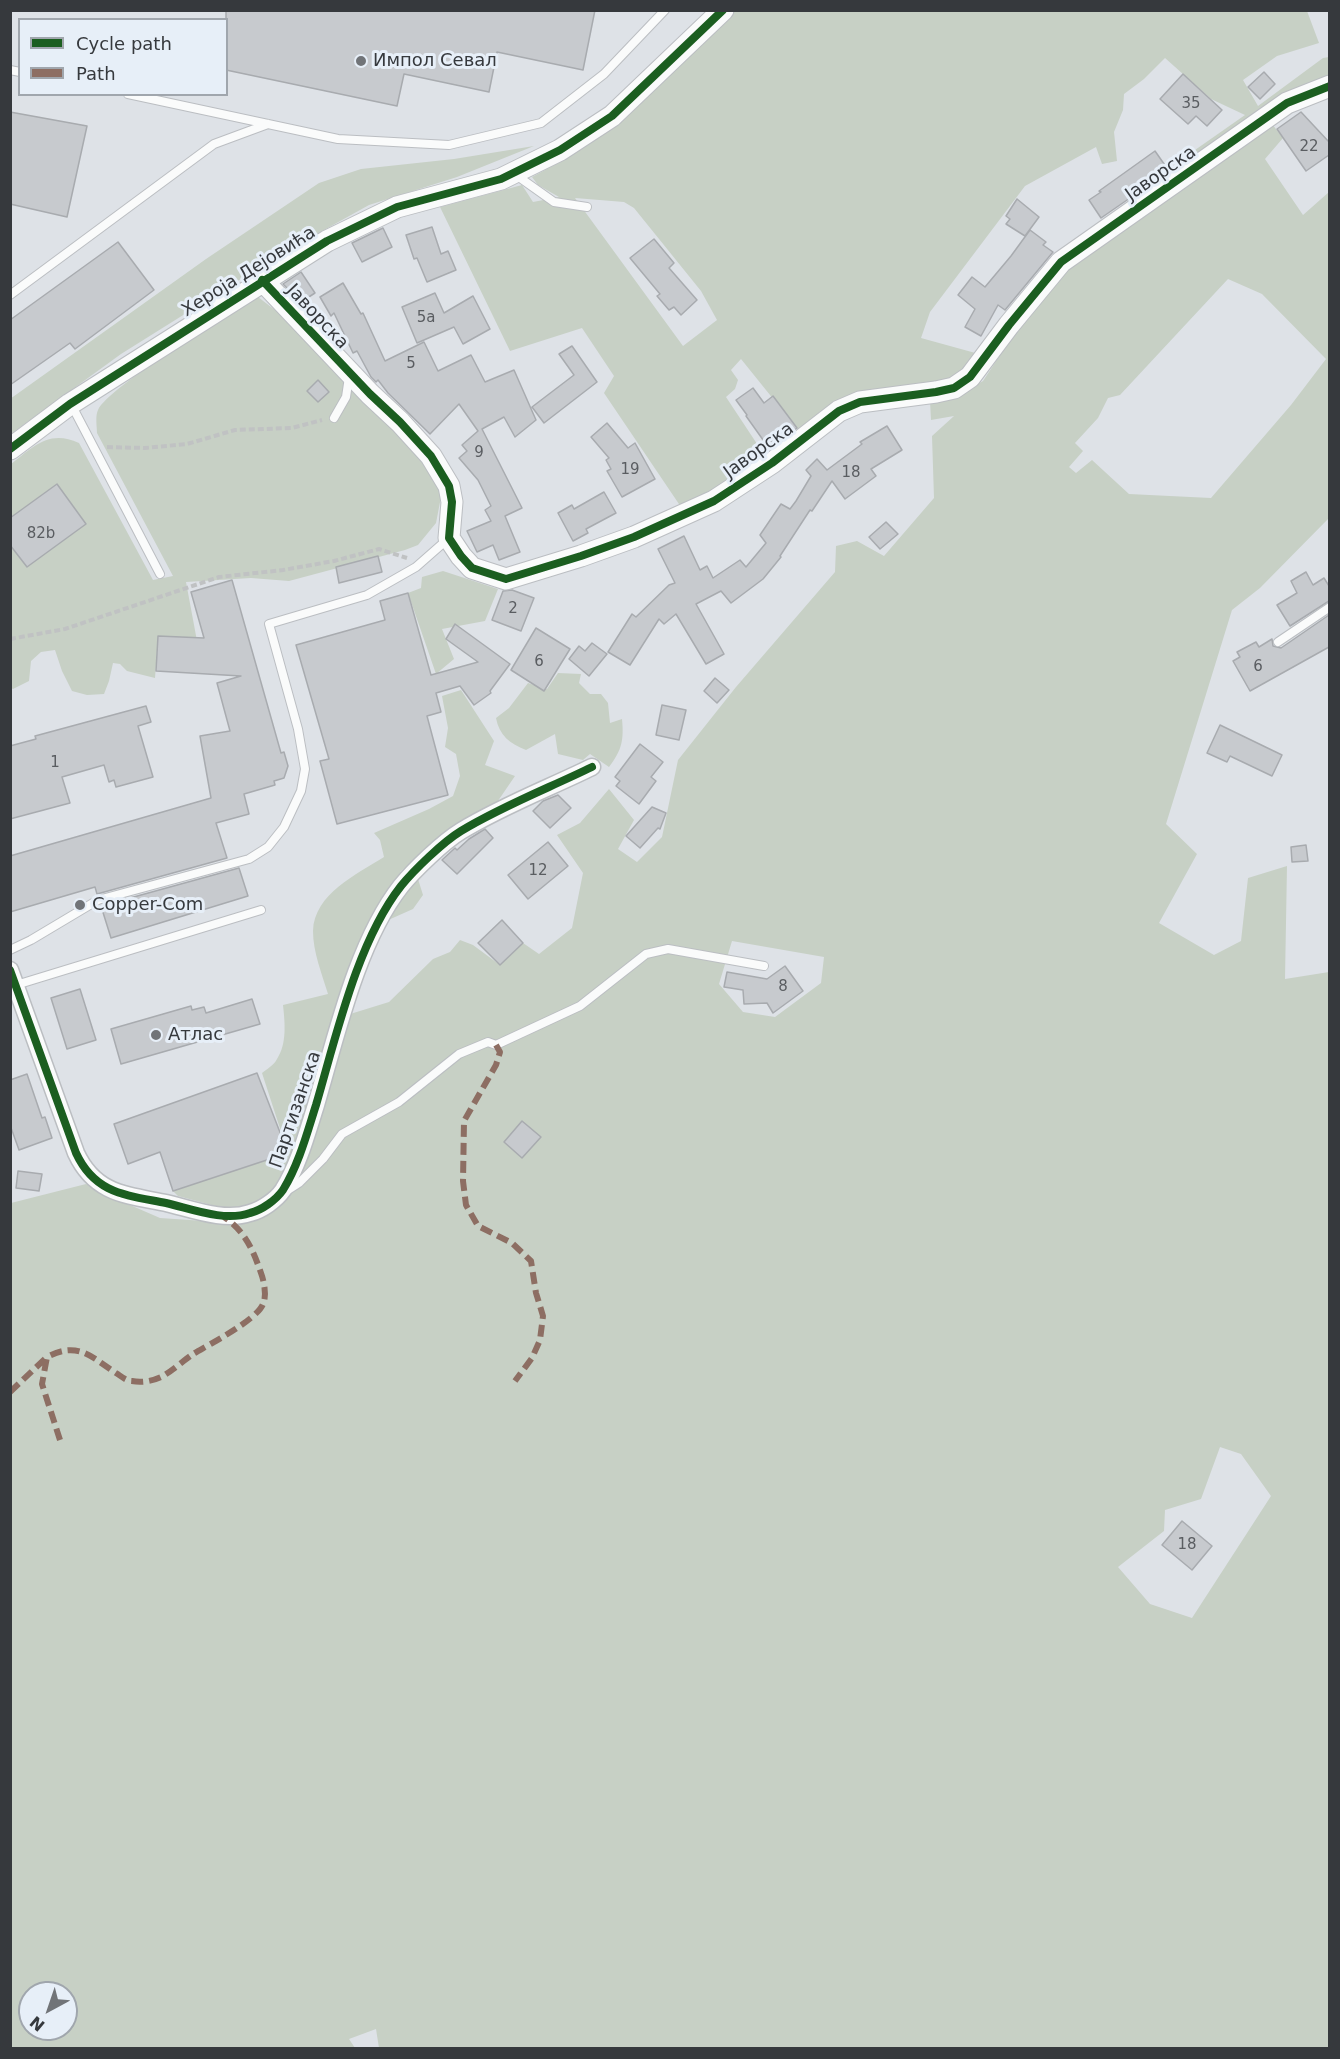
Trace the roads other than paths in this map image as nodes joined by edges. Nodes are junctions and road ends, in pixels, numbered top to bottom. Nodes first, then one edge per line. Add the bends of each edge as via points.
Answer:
1 (665, 10) edge
2 (723, 10) edge
3 (1329, 86) edge
4 (137, 96) edge
5 (268, 124) junction
6 (513, 173) junction
7 (587, 207) dead end
8 (262, 280) junction
9 (10, 295) edge
10 (350, 374) junction
11 (70, 404) junction
12 (334, 418) road end
13 (10, 449) edge
14 (448, 538) junction
15 (160, 574) dead end
16 (1329, 608) edge
17 (1278, 642) dead end
18 (592, 768) dead end
19 (261, 910) dead end
20 (10, 950) edge
21 (764, 966) dead end
22 (13, 978) edge
23 (276, 1199) junction

1 - 5 lane via 604,74 541,123 449,145 338,139
2 - 6 street, Хероја Дејовића via 612,116 560,150
3 - 14 street, Јаворска via 1287,103 1061,262 970,377 954,387 860,402 839,411 772,463 714,501 633,537 542,570 506,579 487,574 472,568
4 - 5 lane
5 - 9 lane via 214,144
6 - 7 lane via 554,202
6 - 8 street, Хероја Дејовића via 397,207 327,241
8 - 10 street, Јаворска
8 - 11 street, Хероја Дејовића
10 - 12 lane via 346,397
10 - 14 street, Јаворска via 400,422 441,470 452,502
11 - 13 street, Хероја Дејовића
11 - 15 lane
14 - 20 lane via 421,562 367,595 269,624 305,769 294,808 268,848 249,859 98,900
16 - 17 lane
18 - 23 street, Партизанска via 459,832 392,899 371,935 304,1143
19 - 22 lane
21 - 23 lane via 668,949 646,954 580,1006 496,1045 488,1042 459,1054 399,1102 342,1134 307,1175
22 - 23 street via 76,1153 91,1179 120,1193 222,1215 251,1213

